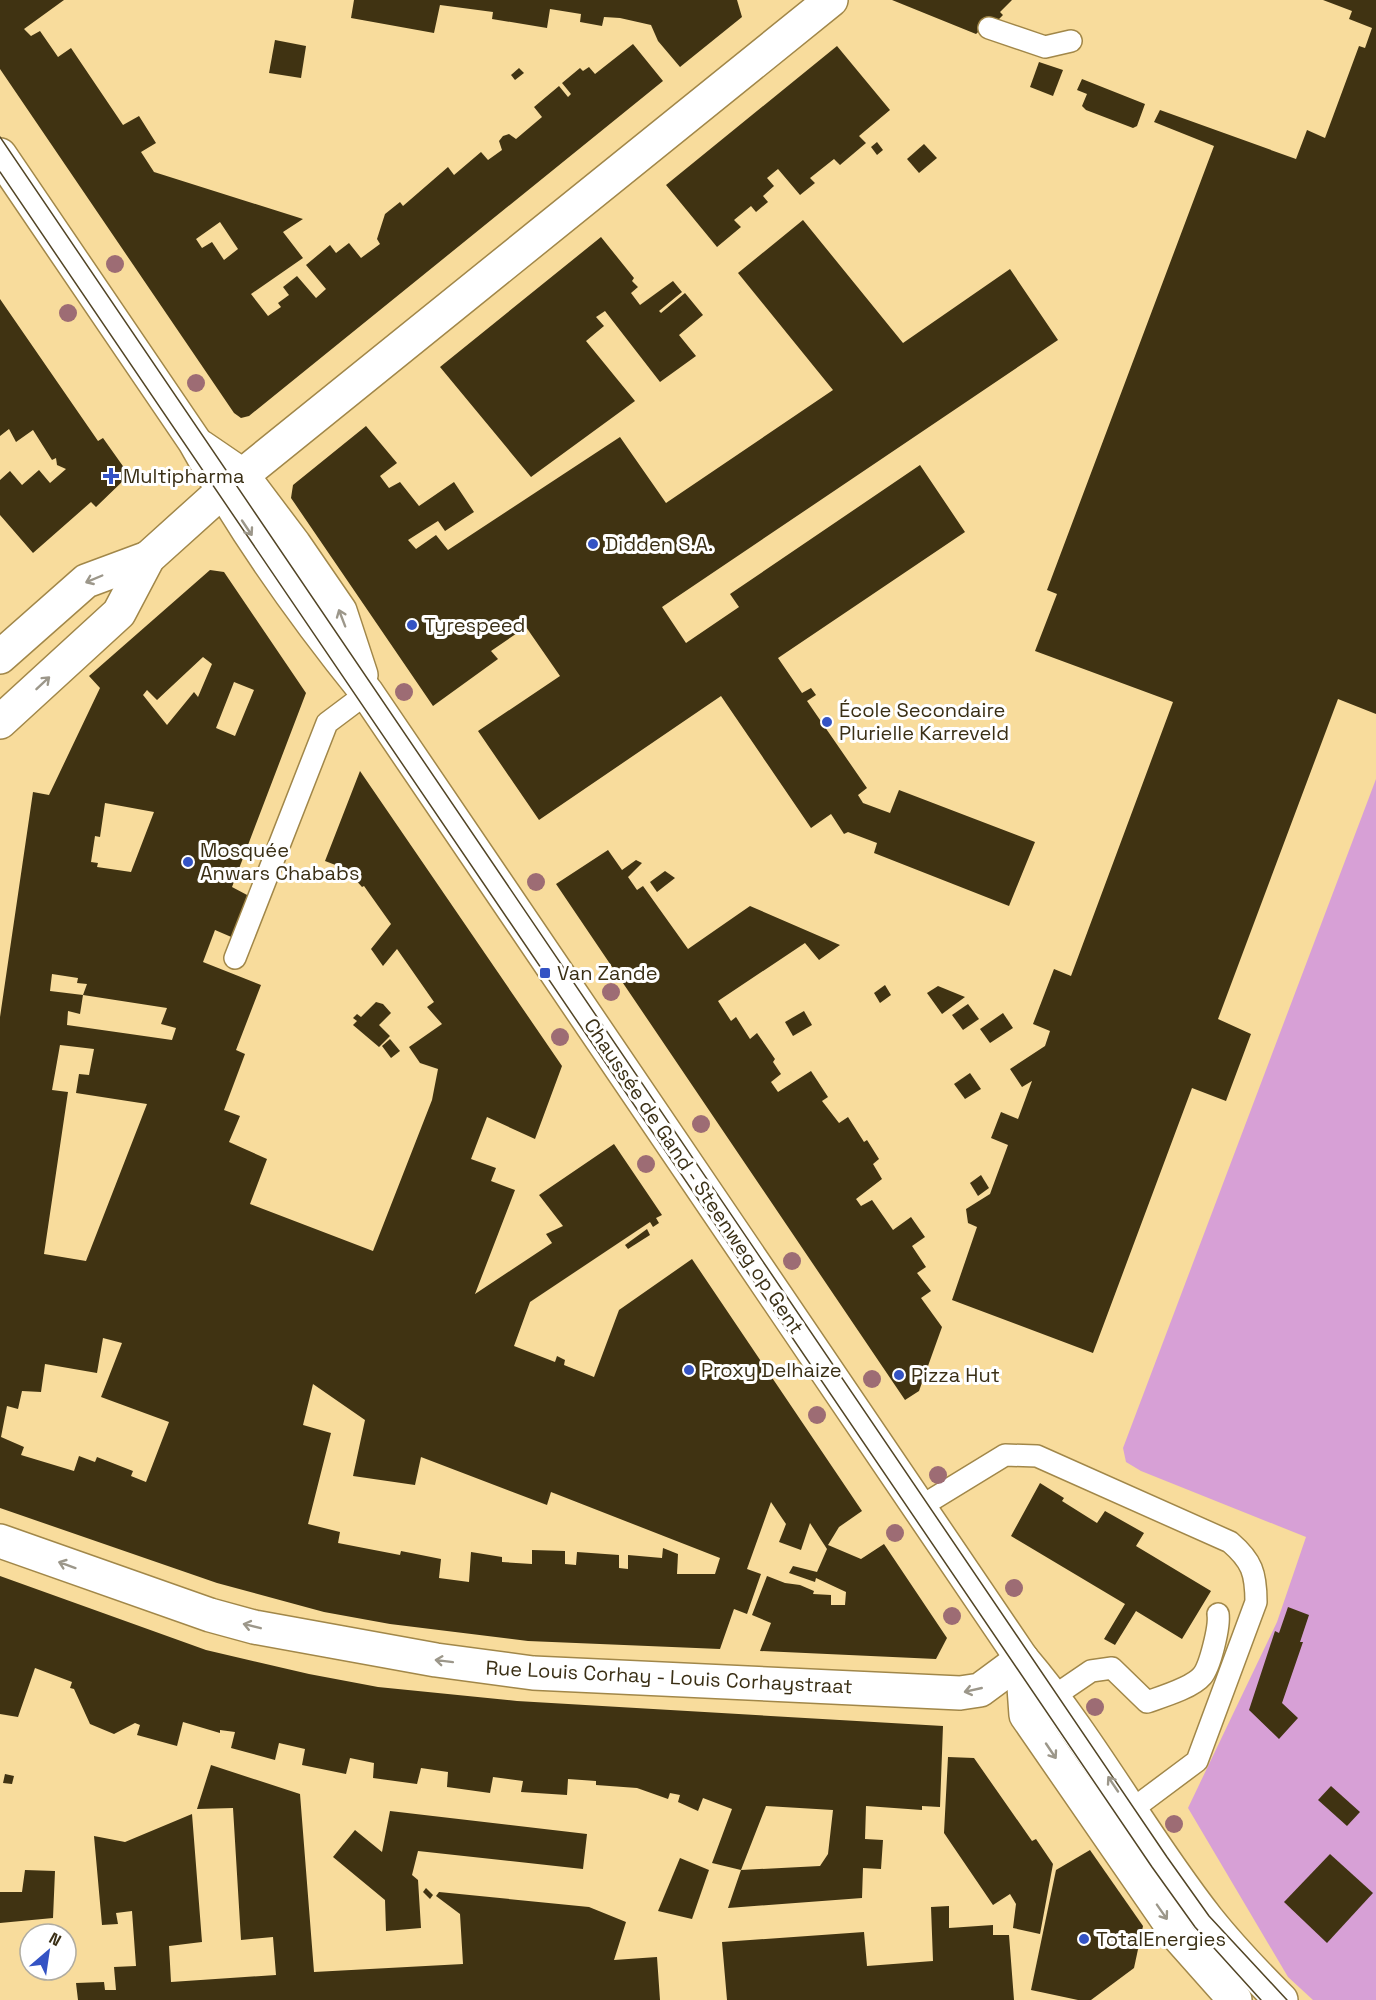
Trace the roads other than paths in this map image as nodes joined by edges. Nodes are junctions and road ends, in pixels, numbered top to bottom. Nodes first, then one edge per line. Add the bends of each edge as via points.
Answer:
1 (830, 0) edge
2 (989, 28) dead end
3 (1071, 41) dead end
4 (9, 168) edge
5 (232, 484) junction
6 (148, 558) junction
7 (0, 657) edge
8 (367, 693) junction
9 (0, 722) edge
10 (235, 958) dead end
11 (920, 1507) junction
12 (0, 1541) edge
13 (1218, 1614) dead end
14 (1022, 1659) junction
15 (1054, 1696) junction
16 (1026, 1715) junction
17 (1131, 1810) junction
18 (1105, 1830) junction
19 (1249, 1969) junction
20 (1223, 1996) edge
21 (1281, 2000) edge

1 - 5 main road
2 - 3 lane via 1045,47
4 - 5 main road, Chaussée de Gand - Steenweg op Gent via 195,442
5 - 6 main road
5 - 8 main road, Chaussée de Gand - Steenweg op Gent via 316,631
6 -> 7 main road via 86,581
9 -> 6 main road via 119,613
8 - 10 lane via 327,723
8 - 11 main road, Chaussée de Gand - Steenweg op Gent
11 - 14 main road, Chaussée de Gand - Steenweg op Gent
11 - 17 lane via 1005,1455 1037,1456 1230,1542 1246,1556 1256,1579 1256,1602 1197,1761
14 -> 12 main road, Rue Louis Corhay - Louis Corhaystraat via 980,1689 960,1693 533,1672 436,1660 254,1627 166,1601
13 - 15 lane via 1220,1625 1202,1676 1176,1692 1147,1702 1112,1668 1091,1671
14 - 15 main road, Chaussée de Gand - Steenweg op Gent
14 - 16 main road, Chaussée de Gand - Steenweg op Gent
15 - 16 lane
17 -> 15 main road, Chaussée de Gand - Steenweg op Gent
16 -> 18 main road
17 - 18 lane
17 - 19 main road, Chaussée de Gand - Steenweg op Gent via 1206,1918
18 -> 20 main road
19 - 20 main road
19 - 21 main road, Chaussée de Gand - Steenweg op Gent

